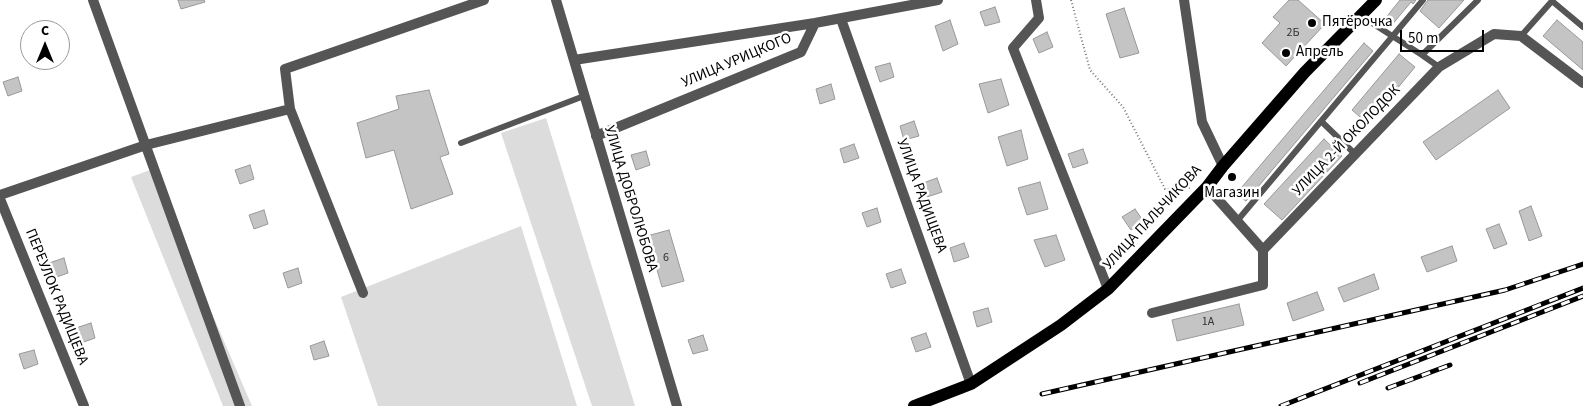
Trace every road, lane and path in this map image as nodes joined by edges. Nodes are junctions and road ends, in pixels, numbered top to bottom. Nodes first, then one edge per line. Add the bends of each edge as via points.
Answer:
1 (93, 0) edge
2 (484, 0) edge
3 (556, 0) edge
4 (938, 0) edge
5 (1036, 0) edge
6 (1071, 0) edge
7 (1184, 0) edge
8 (1376, 0) edge
9 (1423, 0) edge
10 (1478, 0) edge
11 (1360, 16) junction
12 (841, 19) junction
13 (815, 23) junction
14 (1583, 27) edge
15 (1393, 36) junction
16 (1522, 36) junction
17 (1422, 55) junction
18 (574, 60) junction
19 (1439, 67) junction
20 (1583, 83) edge
21 (584, 96) junction
22 (290, 109) junction
23 (1321, 121) junction
24 (596, 136) junction
25 (462, 143) dead end
26 (146, 145) junction
27 (1355, 154) junction
28 (1223, 166) junction
29 (1207, 187) junction
30 (0, 195) edge
31 (0, 199) edge
32 (1237, 221) junction
33 (1263, 250) junction
34 (1108, 289) junction
35 (363, 293) dead end
36 (1152, 312) dead end
37 (971, 384) junction
38 (84, 406) edge
39 (240, 406) edge
40 (677, 406) edge
41 (914, 406) edge

1 - 26 street
2 - 22 street via 285,69
3 - 18 street, УЛИЦА ДОБРОЛЮБОВА
4 - 12 street
5 - 34 street via 1038,18 1013,48
6 - 29 path via 1090,70 1123,107 1165,189
7 - 28 street via 1202,122
8 - 11 main road, УЛИЦА ПАЛЬЧИКОВА
9 - 15 lane
10 - 17 lane
11 - 15 lane
11 - 28 main road, УЛИЦА ПАЛЬЧИКОВА via 1305,72
12 - 13 street
12 - 37 street, УЛИЦА РАДИЩЕВА
13 - 18 street
13 - 24 street, УЛИЦА УРИЦКОГО via 802,52
14 - 16 lane via 1552,1
15 - 17 lane
15 - 23 lane
16 - 19 street, УЛИЦА 2-Й ОКОЛОДОК via 1494,34
16 - 20 street
17 - 19 lane
18 - 21 street, УЛИЦА ДОБРОЛЮБОВА
19 - 27 street, УЛИЦА 2-Й ОКОЛОДОК
21 - 24 street, УЛИЦА ДОБРОЛЮБОВА
21 - 25 lane
22 - 26 street
22 - 35 street
23 - 27 lane
23 - 32 lane
24 - 40 street, УЛИЦА ДОБРОЛЮБОВА
26 - 30 street
26 - 39 street
27 - 33 street, УЛИЦА 2-Й ОКОЛОДОК
28 - 29 main road, УЛИЦА ПАЛЬЧИКОВА
29 - 32 street
29 - 34 main road, УЛИЦА ПАЛЬЧИКОВА
31 - 38 street, ПЕРЕУЛОК РАДИЩЕВА
32 - 33 street
33 - 36 street via 1262,285
34 - 37 main road, УЛИЦА ПАЛЬЧИКОВА via 1061,325
37 - 41 main road, УЛИЦА ПАЛЬЧИКОВА

